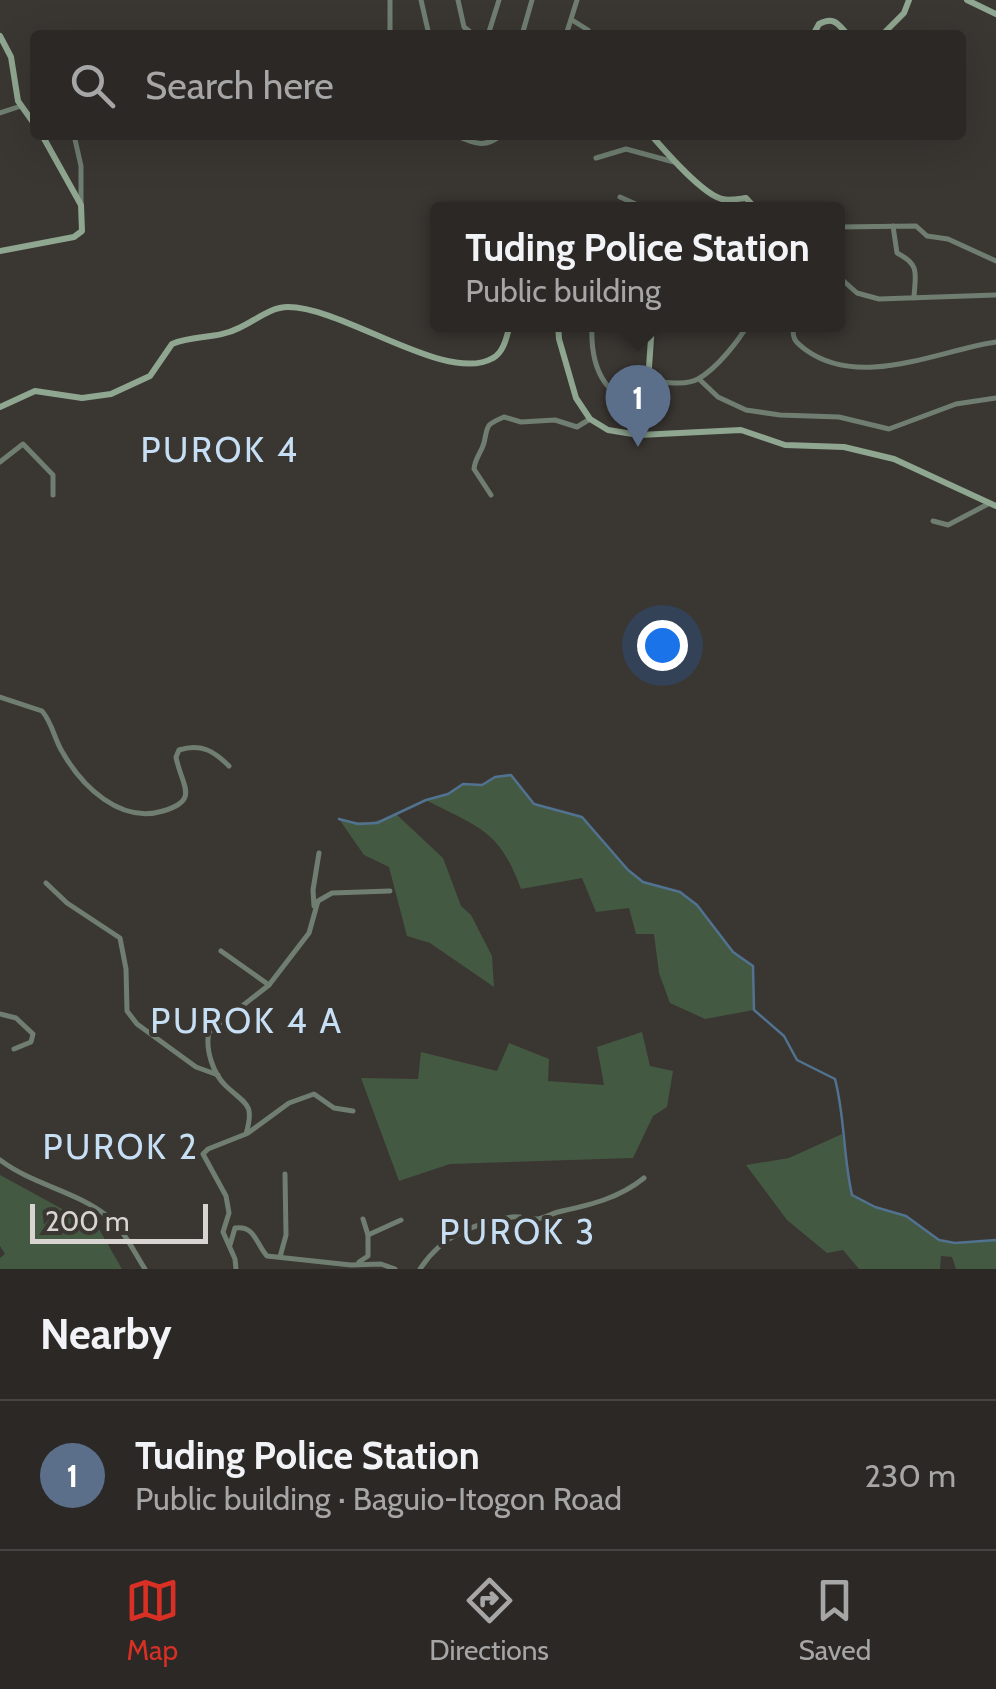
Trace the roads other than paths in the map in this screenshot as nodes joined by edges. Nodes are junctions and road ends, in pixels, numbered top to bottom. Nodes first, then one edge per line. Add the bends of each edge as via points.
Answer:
1 (390, 0) edge
2 (420, 0) edge
3 (458, 0) edge
4 (499, 0) edge
5 (532, 0) edge
6 (576, 0) edge
7 (909, 0) edge
8 (967, 0) edge
9 (996, 14) edge
10 (572, 20) junction
11 (390, 30) edge
12 (429, 30) edge
13 (468, 30) edge
14 (490, 30) edge
15 (523, 30) edge
16 (568, 30) edge
17 (588, 30) edge
18 (816, 30) edge
19 (844, 30) edge
20 (887, 30) edge
21 (0, 36) edge
22 (20, 106) junction
23 (0, 113) edge
24 (30, 119) edge
25 (45, 140) edge
26 (75, 140) edge
27 (468, 140) edge
28 (494, 140) edge
29 (655, 140) edge
30 (596, 158) dead end
31 (674, 162) junction
32 (620, 196) dead end
33 (632, 202) edge
34 (750, 202) edge
35 (81, 205) junction
36 (845, 226) edge
37 (893, 226) junction
38 (0, 251) edge
39 (996, 261) edge
40 (845, 283) edge
41 (848, 286) junction
42 (845, 288) edge
43 (994, 296) edge
44 (914, 298) junction
45 (507, 332) edge
46 (559, 332) edge
47 (593, 332) edge
48 (652, 332) edge
49 (742, 332) edge
50 (792, 332) edge
51 (996, 342) edge
52 (699, 379) junction
53 (650, 381) junction
54 (996, 398) edge
55 (645, 406) junction
56 (0, 407) edge
57 (590, 419) junction
58 (644, 425) junction
59 (650, 434) junction
60 (639, 435) junction
61 (0, 462) edge
62 (53, 494) dead end
63 (491, 495) dead end
64 (993, 504) edge
65 (933, 522) dead end
66 (0, 697) edge
67 (229, 766) dead end
68 (319, 853) dead end
69 (46, 883) dead end
70 (390, 891) dead end
71 (314, 910) junction
72 (221, 952) dead end
73 (269, 985) junction
74 (0, 1014) edge
75 (14, 1049) dead end
76 (218, 1075) junction
77 (353, 1111) dead end
78 (246, 1134) junction
79 (0, 1160) edge
80 (285, 1174) dead end
81 (644, 1178) dead end
82 (363, 1219) dead end
83 (401, 1220) dead end
84 (368, 1235) junction
85 (230, 1248) junction
86 (280, 1257) junction
87 (351, 1264) junction
88 (145, 1269) edge
89 (236, 1269) edge
90 (395, 1269) edge
91 (420, 1269) edge

1 - 11 street
2 - 12 street
3 - 13 street
4 - 14 street
5 - 15 street
6 - 10 street
7 - 20 main road
8 - 9 main road
10 - 16 street
10 - 17 street
18 - 19 main road via 831,20
21 - 22 main road
22 - 23 street
22 - 24 main road
25 - 35 main road
26 - 35 street
27 - 28 street
29 - 31 main road
30 - 31 street via 626,149
31 - 34 main road via 716,197
32 - 33 street
35 - 38 main road via 82,231 74,237
36 - 37 street
37 - 39 street via 918,227
37 - 44 street via 897,253 914,266
40 - 41 street
41 - 42 street
41 - 44 street via 879,299
43 - 44 street
45 - 56 main road via 498,354 465,364 280,308 238,329 178,341 150,376 111,394 82,398 35,391
46 - 57 main road via 573,392
47 - 55 street via 608,388
48 - 53 main road
49 - 52 street
50 - 51 street via 795,342 820,359 841,365 906,362
52 - 53 street
52 - 54 street via 746,410 839,417 889,430 956,404
53 - 55 main road
55 - 58 main road
57 - 60 main road via 618,434
57 - 63 street via 577,428 504,417 490,424 474,469
58 - 59 main road
58 - 60 main road
59 - 60 main road
59 - 64 main road via 742,430 785,445 844,447 894,459
61 - 62 street via 24,444 53,475
64 - 65 street via 948,526
66 - 67 street via 42,711 93,792 136,813 154,814 185,799 179,750 215,752
68 - 71 street
69 - 76 street via 120,938 127,1010 137,1024
70 - 71 street via 332,892
71 - 73 street via 309,933
72 - 73 street
73 - 76 street via 209,1032
74 - 75 street via 33,1034 32,1042
76 - 78 street via 247,1104
77 - 78 street via 314,1094
78 - 85 street via 203,1157 226,1196 223,1232
79 - 88 street via 111,1219
80 - 86 street
81 - 91 street via 581,1209 470,1225 433,1250
82 - 84 street
83 - 84 street
84 - 87 street via 368,1256
85 - 86 street via 235,1228 243,1227 268,1256
85 - 89 street
86 - 87 street
87 - 90 street

